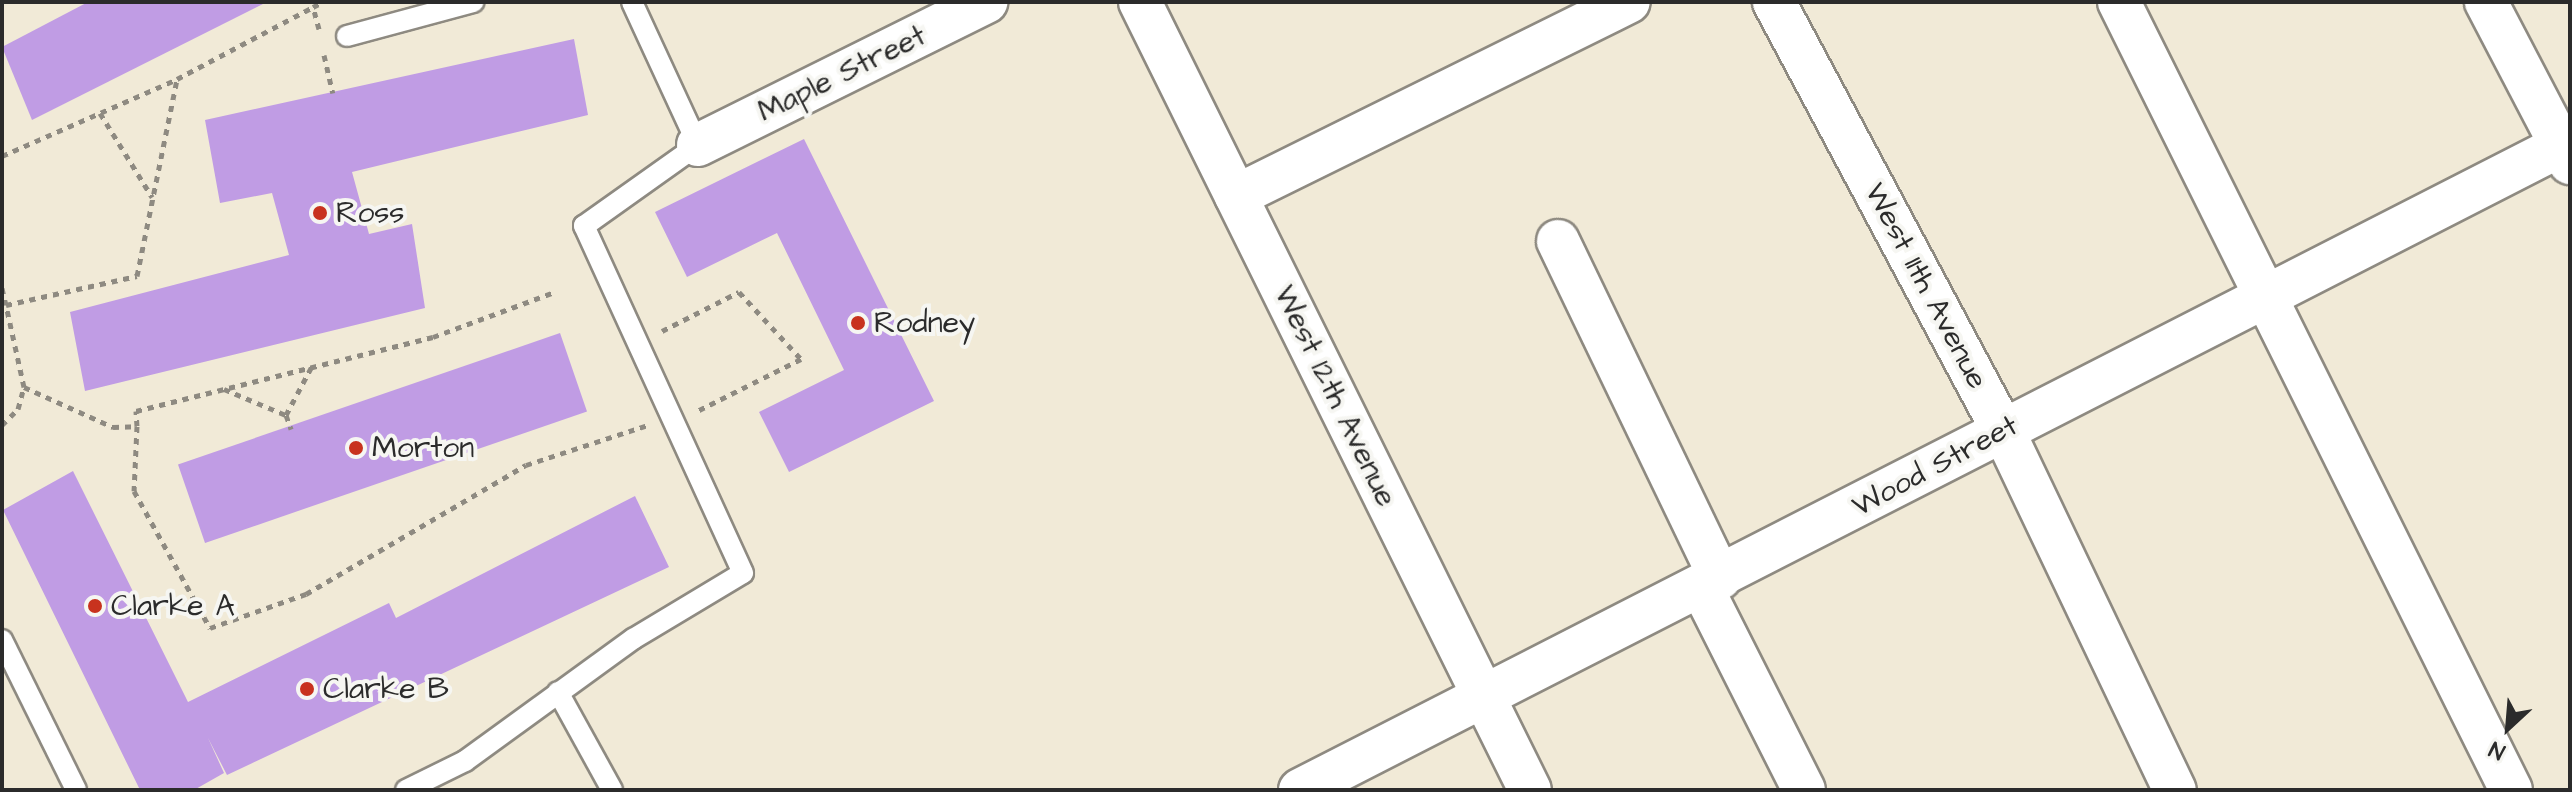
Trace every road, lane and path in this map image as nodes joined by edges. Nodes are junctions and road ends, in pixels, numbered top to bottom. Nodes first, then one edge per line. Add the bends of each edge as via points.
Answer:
1 (473, 2) edge
2 (632, 2) edge
3 (986, 2) edge
4 (1140, 2) edge
5 (1629, 2) edge
6 (1774, 2) edge
7 (2119, 2) edge
8 (2486, 2) edge
9 (313, 7) dead end
10 (347, 36) dead end
11 (177, 79) junction
12 (100, 113) junction
13 (698, 145) junction
14 (2567, 149) edge
15 (2, 156) edge
16 (1236, 196) junction
17 (153, 198) junction
18 (1558, 241) dead end
19 (2, 288) edge
20 (552, 293) dead end
21 (2262, 298) junction
22 (6, 305) junction
23 (638, 343) junction
24 (313, 365) junction
25 (24, 387) junction
26 (223, 388) junction
27 (286, 415) junction
28 (672, 417) junction
29 (2, 425) edge
30 (137, 426) junction
31 (291, 429) dead end
32 (2003, 430) junction
33 (1711, 583) junction
34 (2, 640) edge
35 (558, 692) junction
36 (1486, 701) junction
37 (76, 790) edge
38 (406, 790) edge
39 (612, 790) edge
40 (1300, 790) edge
41 (1530, 790) edge
42 (1804, 790) edge
43 (2175, 790) edge
44 (2511, 790) edge

1 - 10 lane
2 - 13 lane
3 - 13 street, Maple Street
4 - 16 street, West 12th Avenue
5 - 16 street
6 - 32 street, West 11th Avenue
7 - 21 street
8 - 14 street
9 - 11 path
11 - 12 path
11 - 17 path
12 - 15 path
12 - 17 path
13 - 23 lane via 584,226
14 - 21 street, Wood Street
16 - 36 street, West 12th Avenue
17 - 22 path via 137,276
18 - 33 street
19 - 22 path
20 - 24 path via 433,337
21 - 32 street, Wood Street
21 - 44 street
22 - 25 path
23 - 28 lane
23 - 28 path via 739,292 801,359
24 - 26 path
24 - 27 path
25 - 29 path via 18,409
25 - 30 path via 113,427
26 - 27 path
26 - 30 path via 136,411
27 - 31 path
28 - 30 path via 627,437 583,441 526,465 306,594 210,628 134,491
28 - 35 lane via 743,573
32 - 33 street, Wood Street
32 - 43 street, West 11th Avenue
33 - 36 street, Wood Street
33 - 42 street
34 - 37 lane
35 - 38 lane via 465,761
35 - 39 lane
36 - 40 street, Wood Street
36 - 41 street, West 12th Avenue

